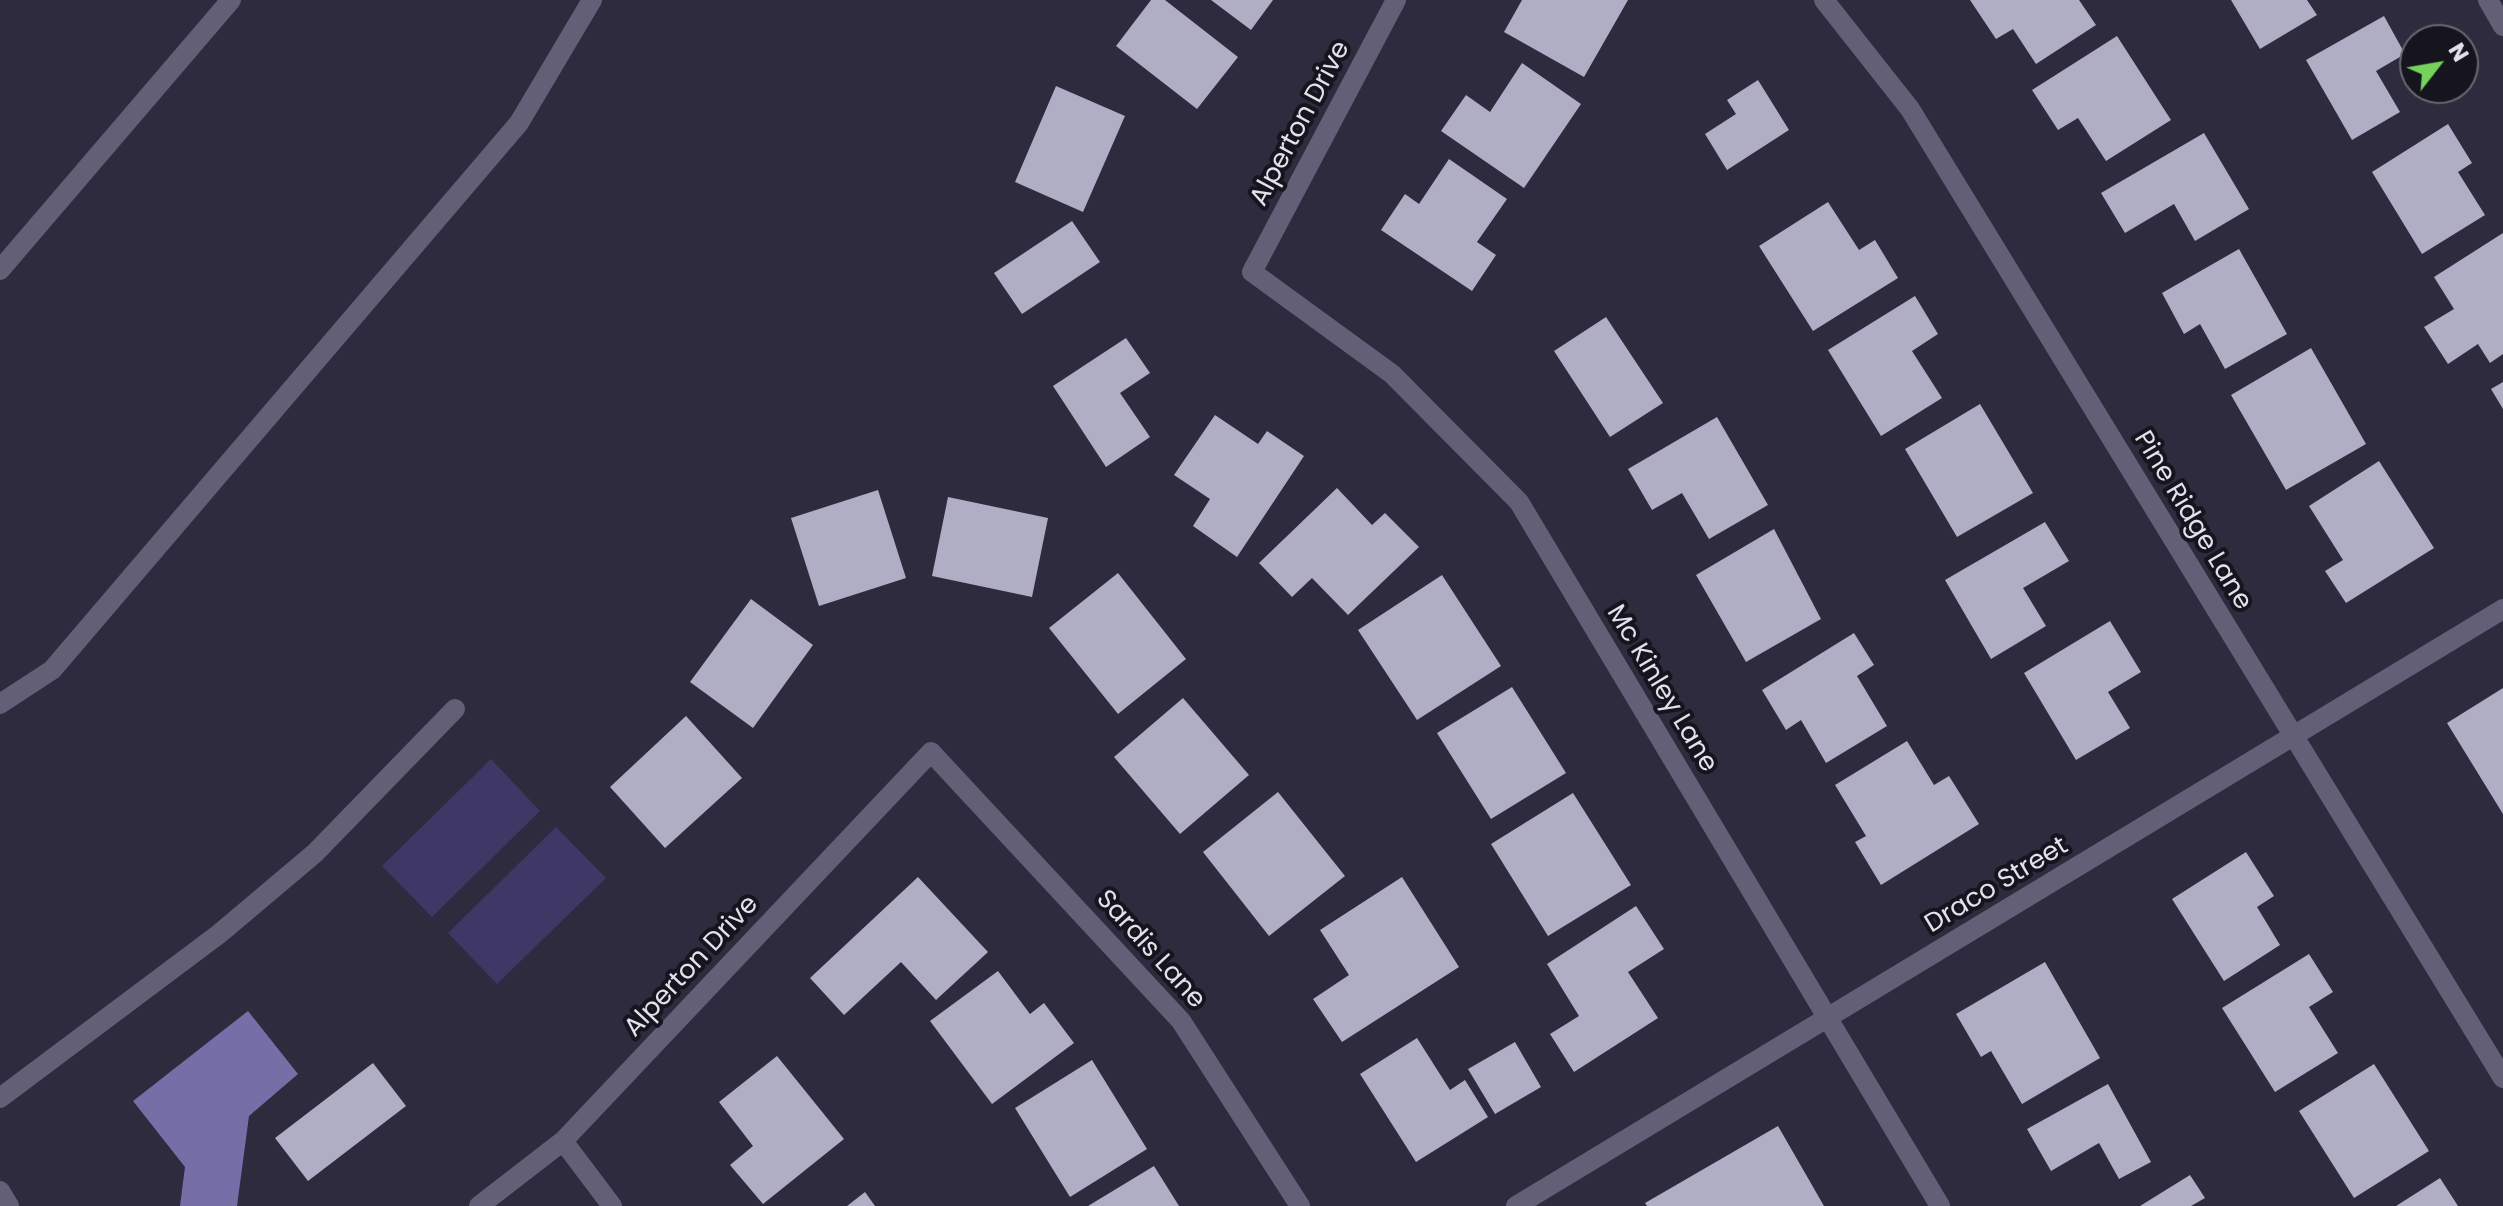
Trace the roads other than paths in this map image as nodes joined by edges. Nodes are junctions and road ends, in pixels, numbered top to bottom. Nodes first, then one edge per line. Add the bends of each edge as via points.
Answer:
1 (231, 0) edge
2 (1396, 0) edge
3 (1824, 0) edge
4 (2488, 0) edge
5 (585, 3) edge
6 (2503, 26) edge
7 (0, 270) edge
8 (1252, 272) joint
9 (2503, 609) edge
10 (0, 704) edge
11 (455, 709) dead end
12 (2295, 737) junction
13 (931, 752) joint
14 (1826, 1019) junction
15 (2503, 1078) edge
16 (0, 1098) edge
17 (563, 1141) junction
18 (0, 1191) edge
19 (9, 1206) edge
20 (479, 1206) edge
21 (612, 1206) edge
22 (1300, 1206) edge
23 (1516, 1206) edge
24 (1940, 1206) edge

1 - 7 street
2 - 8 street, Alperton Drive
3 - 12 street, Pine Ridge Lane via 1910,109
4 - 6 street
5 - 10 street via 519,123 52,670
8 - 14 street, Mc Kinley Lane via 1392,374 1519,502
9 - 12 street, Draco Street
11 - 16 street via 315,853 219,934
12 - 14 street, Draco Street
12 - 15 street, Pine Ridge Lane
13 - 17 street, Alperton Drive
13 - 22 street, Sardis Lane via 1181,1021
14 - 23 street, Draco Street
14 - 24 street, Mc Kinley Lane
17 - 20 street, Alperton Drive
17 - 21 street
18 - 19 street

